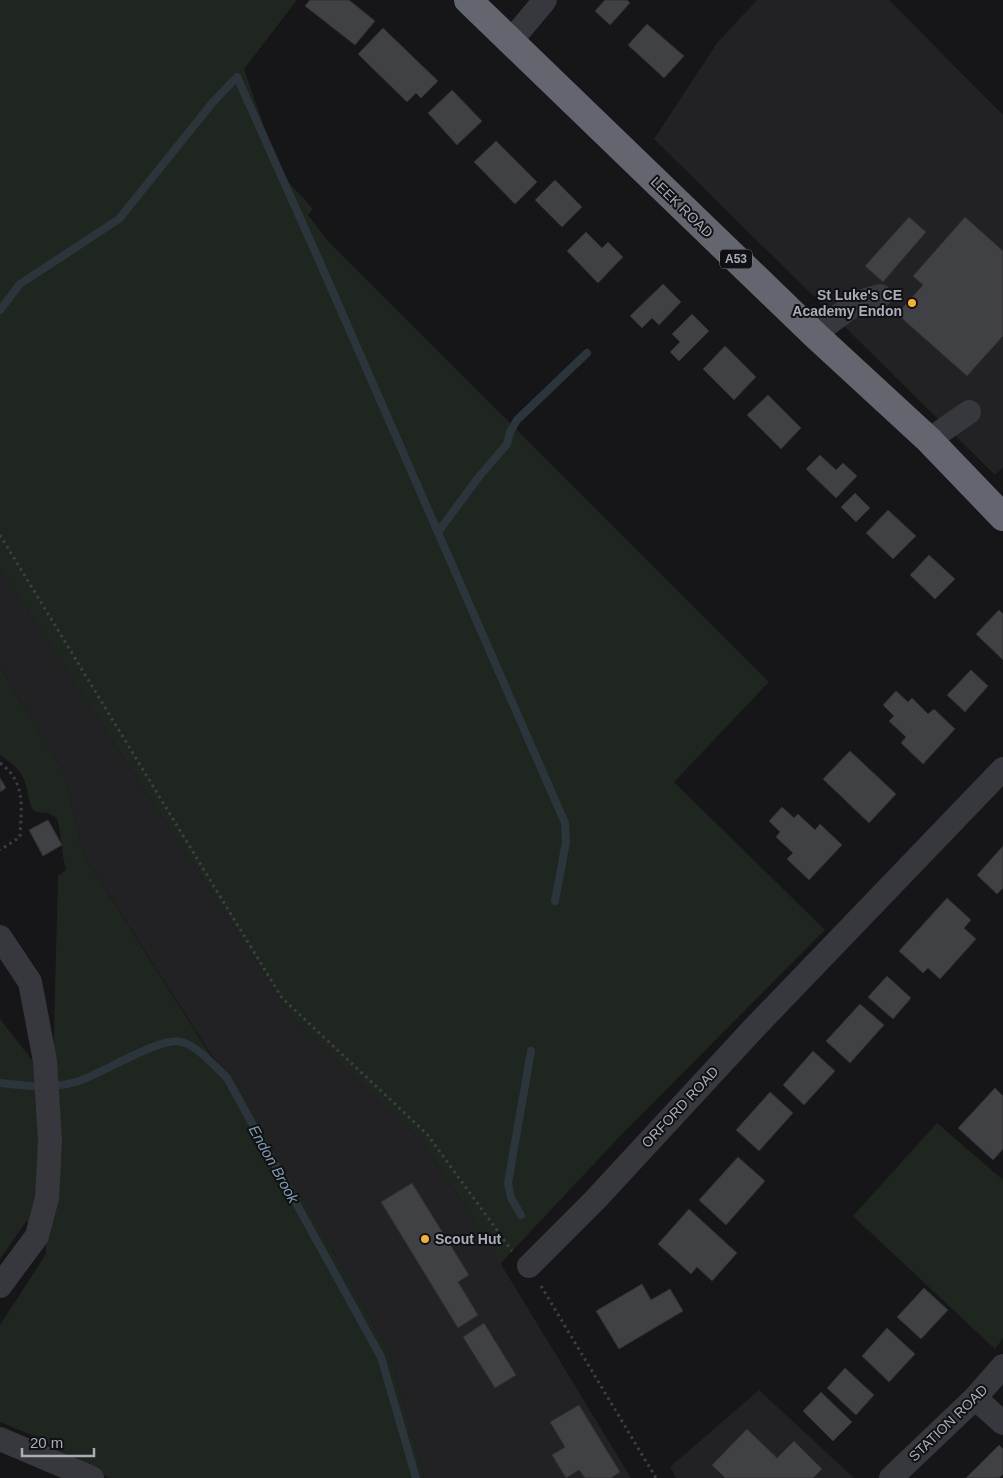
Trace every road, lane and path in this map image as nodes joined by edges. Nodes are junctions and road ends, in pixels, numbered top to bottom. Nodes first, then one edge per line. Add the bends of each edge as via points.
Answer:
1 (468, 0) edge
2 (545, 0) edge
3 (510, 42) junction
4 (880, 296) dead end
5 (814, 334) junction
6 (969, 412) dead end
7 (929, 440) junction
8 (1003, 517) edge
9 (0, 535) edge
10 (0, 763) edge
11 (1003, 769) edge
12 (0, 850) edge
13 (0, 937) edge
14 (529, 1266) junction
15 (0, 1286) edge
16 (1003, 1366) edge
17 (975, 1398) junction
18 (1003, 1423) edge
19 (0, 1439) edge
20 (92, 1478) edge
21 (656, 1478) edge
22 (890, 1478) edge

1 - 3 highway, LEEK ROAD / A53
2 - 3 street
3 - 5 highway, LEEK ROAD / A53
4 - 5 street via 856,304
5 - 7 highway, LEEK ROAD / A53
6 - 7 street
7 - 8 highway, LEEK ROAD / A53
9 - 14 path via 282,998 427,1134 512,1251
10 - 12 path via 21,790 20,838
11 - 14 street, ORFORD ROAD
13 - 15 street via 30,982 45,1061 50,1141 47,1198 37,1236
14 - 21 path
16 - 17 street, STATION ROAD
17 - 18 street
17 - 22 street, STATION ROAD
19 - 20 street

